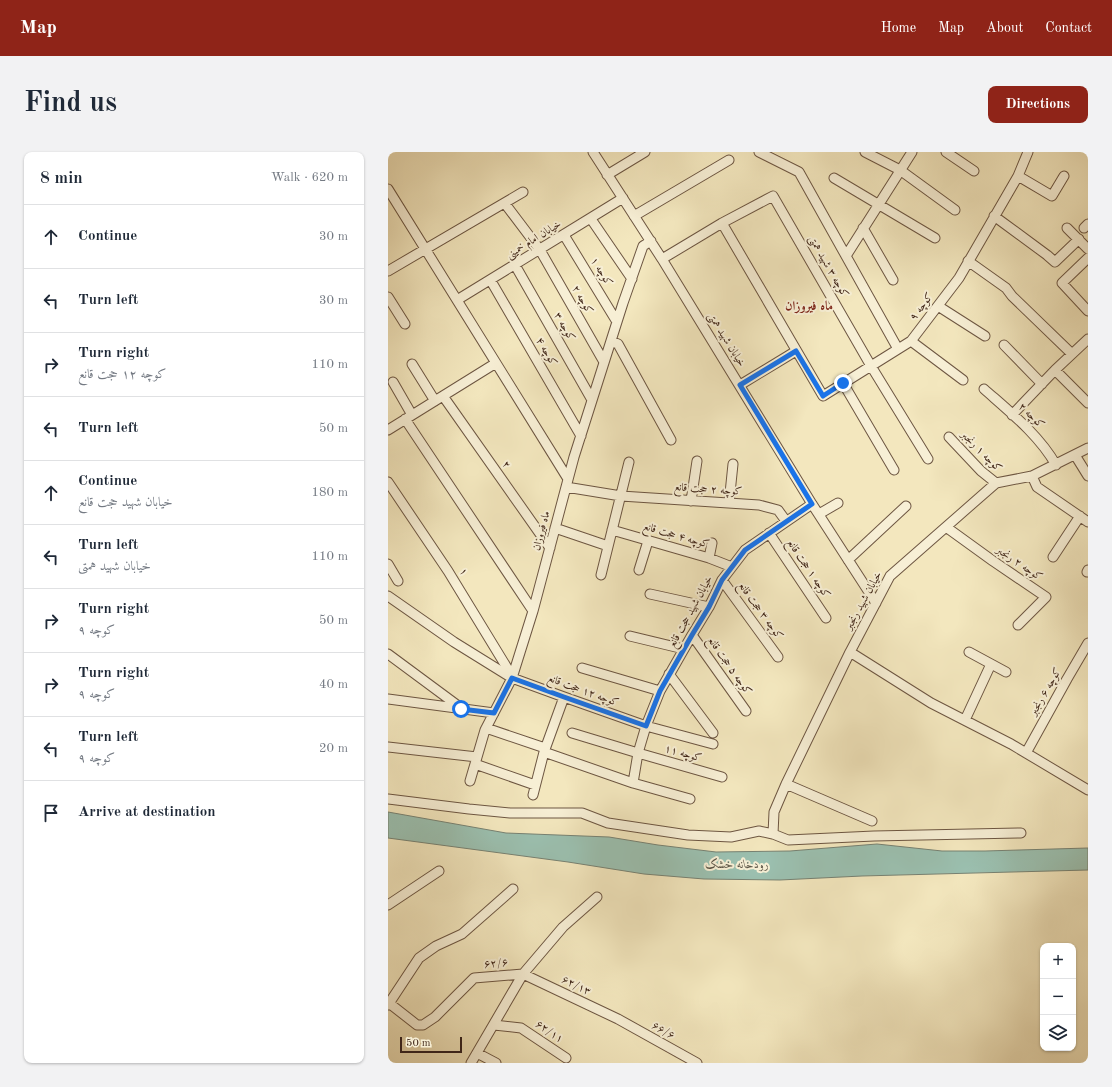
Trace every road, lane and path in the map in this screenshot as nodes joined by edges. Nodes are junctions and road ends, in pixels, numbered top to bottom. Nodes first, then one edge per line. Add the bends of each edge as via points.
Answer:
1 (593, 152) edge
2 (645, 152) edge
3 (759, 152) edge
4 (865, 152) edge
5 (912, 152) edge
6 (946, 152) edge
7 (1028, 152) edge
8 (729, 160) dead end
9 (900, 170) junction
10 (974, 171) dead end
11 (607, 175) junction
12 (1018, 176) junction
13 (1064, 176) dead end
14 (834, 178) dead end
15 (388, 189) edge
16 (523, 192) dead end
17 (623, 198) junction
18 (878, 204) junction
19 (506, 205) dead end
20 (955, 210) dead end
21 (634, 216) junction
22 (994, 216) junction
23 (591, 218) junction
24 (722, 223) junction
25 (864, 228) junction
26 (1067, 228) dead end
27 (564, 235) junction
28 (935, 238) dead end
29 (1079, 239) junction
30 (650, 241) junction
31 (425, 249) junction
32 (1088, 249) edge
33 (540, 250) junction
34 (846, 256) junction
35 (1088, 258) edge
36 (662, 259) junction
37 (968, 261) junction
38 (515, 265) junction
39 (388, 271) edge
40 (632, 279) junction
41 (892, 280) dead end
42 (491, 281) junction
43 (388, 297) edge
44 (457, 300) junction
45 (938, 306) junction
46 (1088, 311) edge
47 (617, 322) junction
48 (406, 324) dead end
49 (985, 336) dead end
50 (1088, 339) edge
51 (611, 341) junction
52 (911, 341) junction
53 (1004, 345) dead end
54 (898, 349) junction
55 (796, 351) junction
56 (1072, 354) junction
57 (604, 362) junction
58 (496, 363) junction
59 (412, 364) dead end
60 (871, 366) junction
61 (1055, 370) junction
62 (963, 380) dead end
63 (393, 382) dead end
64 (843, 383) junction
65 (1042, 384) junction
66 (740, 385) junction
67 (984, 389) dead end
68 (439, 398) junction
69 (592, 400) junction
70 (1088, 403) edge
71 (1012, 415) junction
72 (409, 417) junction
73 (388, 429) edge
74 (581, 436) junction
75 (949, 437) dead end
76 (671, 440) dead end
77 (1088, 448) edge
78 (1075, 455) junction
79 (928, 459) dead end
80 (697, 461) dead end
81 (629, 462) dead end
82 (733, 464) dead end
83 (1056, 465) junction
84 (894, 470) dead end
85 (1032, 476) junction
86 (1088, 476) edge
87 (388, 482) edge
88 (567, 483) junction
89 (996, 483) junction
90 (621, 496) junction
91 (691, 501) junction
92 (729, 503) junction
93 (838, 503) dead end
94 (812, 504) junction
95 (906, 506) dead end
96 (819, 514) junction
97 (1080, 516) junction
98 (786, 522) junction
99 (1088, 522) edge
100 (946, 527) junction
101 (555, 528) junction
102 (612, 530) junction
103 (769, 533) junction
104 (648, 541) junction
105 (712, 543) dead end
106 (608, 546) junction
107 (550, 548) junction
108 (1053, 557) dead end
109 (709, 558) junction
110 (848, 560) junction
111 (388, 564) edge
112 (732, 567) junction
113 (639, 570) dead end
114 (601, 575) dead end
115 (722, 580) junction
116 (398, 581) dead end
117 (650, 594) dead end
118 (388, 596) edge
119 (876, 603) junction
120 (709, 607) junction
121 (533, 610) junction
122 (826, 618) dead end
123 (1018, 625) dead end
124 (692, 635) junction
125 (630, 636) dead end
126 (1088, 646) edge
127 (684, 649) junction
128 (850, 652) junction
129 (969, 652) dead end
130 (388, 654) edge
131 (778, 656) dead end
132 (991, 664) junction
133 (582, 668) dead end
134 (1006, 672) dead end
135 (669, 674) junction
136 (512, 678) junction
137 (660, 691) junction
138 (564, 697) junction
139 (388, 699) edge
140 (461, 709) junction
141 (746, 711) dead end
142 (494, 713) junction
143 (965, 720) junction
144 (646, 726) junction
145 (486, 728) junction
146 (572, 733) dead end
147 (713, 733) dead end
148 (713, 744) dead end
149 (388, 747) edge
150 (544, 750) junction
151 (638, 753) junction
152 (1026, 753) junction
153 (476, 761) junction
154 (722, 778) dead end
155 (470, 781) dead end
156 (633, 783) junction
157 (786, 784) junction
158 (535, 785) junction
159 (1088, 790) edge
160 (533, 795) dead end
161 (388, 799) edge
162 (690, 799) dead end
163 (872, 821) dead end
164 (1020, 833) dead end
165 (773, 834) junction
166 (439, 871) dead end
167 (513, 889) dead end
168 (597, 897) dead end
169 (388, 905) edge
170 (523, 974) junction
171 (388, 1004) edge
172 (618, 1019) joint
173 (494, 1025) junction
174 (477, 1053) junction
175 (566, 1058) dead end
176 (471, 1063) edge
177 (496, 1063) edge
178 (696, 1063) edge

1 - 11 street, خیابان شهید همتی
2 - 11 street
3 - 34 street via 799,172
4 - 9 street
5 - 9 street
6 - 10 street
7 - 12 street, کوچه ۹
8 - 21 street
9 - 18 street
9 - 20 street
11 - 17 street, خیابان شهید همتی
12 - 13 street via 1052,196
12 - 22 street, کوچه ۹
14 - 18 street
15 - 31 street
16 - 31 street
17 - 21 street, خیابان شهید همتی
17 - 23 street, خیابان امام خمینی
18 - 25 street
18 - 28 street
19 - 33 street, کوچه ۲
21 - 30 street, خیابان شهید همتی
22 - 29 street via 1055,262
22 - 37 street, کوچه ۹
23 - 27 street, خیابان امام خمینی
23 - 40 street
24 - 36 street, کوچه ۳ شهید همتی
24 - 55 street, کوچه ۹
24 - 60 street, کوچه ۳ شهید همتی via 773,196
25 - 34 street
25 - 41 street
26 - 29 street
27 - 33 street, خیابان امام خمینی
27 - 47 street, کوچه ۱
29 - 32 street
30 - 36 street, خیابان شهید همتی
30 - 40 street, ماه فیروزان via 643,246
31 - 39 street
31 - 44 street
33 - 38 street, خیابان امام خمینی
33 - 57 street, کوچه ۲
34 - 54 street
35 - 46 street via 1062,283
36 - 66 street, خیابان شهید همتی
37 - 45 street, کوچه ۹
37 - 56 street via 1006,288
38 - 42 street, خیابان امام خمینی
38 - 69 street, کوچه ۳
40 - 47 street, ماه فیروزان
42 - 44 street, خیابان امام خمینی
42 - 74 street, کوچه ۴
43 - 48 street
44 - 58 street
45 - 49 street
45 - 52 street, کوچه ۹
47 - 51 street, ماه فیروزان
50 - 56 street
51 - 57 street, ماه فیروزان
51 - 76 street via 618,344
52 - 54 street, کوچه ۹
52 - 62 street
53 - 65 street
54 - 60 street, کوچه ۹
55 - 64 street, کوچه ۹ via 823,396
55 - 66 street
56 - 61 street
57 - 69 street, ماه فیروزان
58 - 68 street
58 - 88 street
59 - 68 street, ۲
60 - 64 street, کوچه ۹
60 - 79 street, کوچه ۳ شهید همتی
61 - 65 street
61 - 70 street
63 - 72 street
64 - 84 street
65 - 71 street
66 - 94 street, خیابان شهید همتی
67 - 71 street, کوچه ۲
68 - 72 street
68 - 107 street, ۲
69 - 74 street, ماه فیروزان
71 - 83 street, کوچه ۲ via 1033,435
72 - 73 street
72 - 121 street
74 - 88 street, ماه فیروزان
75 - 89 street, کوچه ۱ رنجبر
77 - 78 street
78 - 83 street
78 - 86 street
80 - 91 street
81 - 90 street
82 - 92 street
83 - 85 street
85 - 89 street
85 - 97 street via 1037,487
87 - 136 street, ۱ via 448,571
88 - 90 street, کوچه ۲ حجت قانع
88 - 101 street, ماه فیروزان
89 - 100 street, خیابان شهید رنجبر
90 - 91 street, کوچه ۲ حجت قانع
90 - 102 street
91 - 92 street, کوچه ۲ حجت قانع
92 - 98 street, کوچه ۲ حجت قانع via 759,505 778,510
93 - 96 street
94 - 96 street, خیابان شهید همتی
94 - 98 street, خیابان شهید حجت قانع
95 - 110 street
96 - 110 street, خیابان شهید همتی
97 - 99 street
97 - 108 street
98 - 103 street, خیابان شهید حجت قانع
100 - 119 street, خیابان شهید رنجبر via 890,576
100 - 123 street, کوچه ۲ رنجبر via 1046,597
101 - 106 street
101 - 107 street, ماه فیروزان
102 - 104 street, کوچه ۴ حجت قانع
102 - 106 street
103 - 112 street, خیابان شهید حجت قانع via 745,550
103 - 122 street, کوچه ۱ حجت قانع
104 - 109 street, کوچه ۴ حجت قانع
104 - 113 street
105 - 109 street
106 - 114 street
107 - 121 street, ماه فیروزان
109 - 112 street, کوچه ۴ حجت قانع
110 - 119 street, خیابان شهید همتی
111 - 116 street
112 - 115 street, خیابان شهید حجت قانع
115 - 120 street, خیابان شهید حجت قانع
115 - 131 street, کوچه ۳ حجت قانع
117 - 120 street
118 - 136 street, کوچه ۱۲ حجت قانع
119 - 128 street, خیابان شهید رنجبر
120 - 124 street, خیابان شهید حجت قانع
121 - 136 street, ماه فیروزان
124 - 127 street, خیابان شهید حجت قانع
124 - 141 street, کوچه ۵ حجت قانع
125 - 127 street
126 - 152 street, کوچه ۶ رنجبر
127 - 135 street, خیابان شهید حجت قانع
128 - 143 street via 931,703
128 - 157 street, خیابان شهید رنجبر
129 - 132 street
130 - 140 street
132 - 134 street
132 - 143 street
133 - 137 street
135 - 137 street, خیابان شهید حجت قانع
135 - 147 street
136 - 138 street, کوچه ۱۲ حجت قانع
136 - 142 street, ماه فیروزان
137 - 144 street, خیابان شهید حجت قانع
138 - 144 street, کوچه ۱۲ حجت قانع
138 - 150 street
139 - 140 street
140 - 142 street
142 - 145 street, ماه فیروزان
143 - 152 street
144 - 148 street, کوچه ۱۲ حجت قانع
144 - 151 street, خیابان شهید حجت قانع
145 - 150 street
145 - 153 street, ماه فیروزان
146 - 151 street, کوچه ۱۱
149 - 153 street
150 - 156 street
150 - 158 street
151 - 154 street, کوچه ۱۱
151 - 156 street, خیابان شهید حجت قانع
152 - 159 street
153 - 155 street, ماه فیروزان
153 - 158 street
156 - 162 street
157 - 163 street
157 - 165 street, خیابان شهید رنجبر via 774,812
158 - 160 street
161 - 165 street via 510,813 582,813 608,823 688,835 731,837 759,831
164 - 165 street via 788,840
166 - 169 street
167 - 171 street via 462,934 436,946 419,958
168 - 170 street, ۶۲/۶ via 563,927
170 - 171 street, ۶۲/۶ via 474,978 435,1017 423,1025 417,1025
170 - 172 street, ۶۲/۱۳
170 - 173 street
172 - 178 street, ۶۶/۶
173 - 174 street
173 - 175 street, ۶۲/۱۱ via 521,1028
174 - 176 street
174 - 177 street

